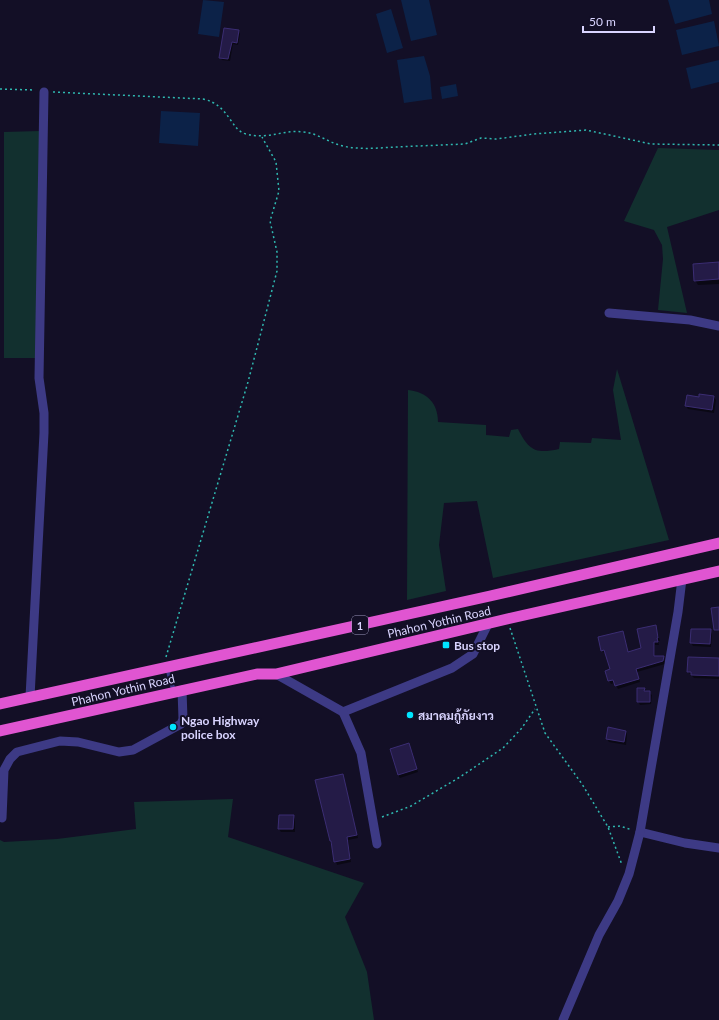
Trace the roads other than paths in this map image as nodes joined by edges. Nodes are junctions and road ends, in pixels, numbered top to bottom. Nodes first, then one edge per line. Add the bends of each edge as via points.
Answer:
1 (44, 92) road end
2 (609, 313) dead end
3 (719, 326) edge
4 (719, 543) edge
5 (719, 571) edge
6 (682, 579) junction
7 (488, 624) junction
8 (164, 668) junction
9 (276, 674) junction
10 (178, 691) junction
11 (30, 698) junction
12 (0, 704) edge
13 (342, 712) junction
14 (0, 731) edge
15 (2, 818) dead end
16 (640, 832) junction
17 (377, 844) dead end
18 (719, 848) edge
19 (563, 1020) edge

1 - 11 street via 39,371 44,433
2 - 3 street via 690,320
4 - 8 highway, Phahon Yothin Road / 1
5 - 6 highway, Phahon Yothin Road / 1
6 - 7 highway, Phahon Yothin Road / 1
6 - 16 street
7 - 9 highway, Phahon Yothin Road / 1
7 - 13 street via 473,654 452,668
8 - 10 lane
8 - 11 highway, Phahon Yothin Road / 1
9 - 10 highway, Phahon Yothin Road / 1 via 257,674
9 - 13 street
10 - 14 highway, Phahon Yothin Road / 1
10 - 15 street via 183,719 181,724 132,750 119,752 78,742 60,741 17,752 4,770
11 - 12 highway, Phahon Yothin Road / 1
13 - 17 street via 361,753
16 - 18 street
16 - 19 street via 629,874 618,901 599,935

